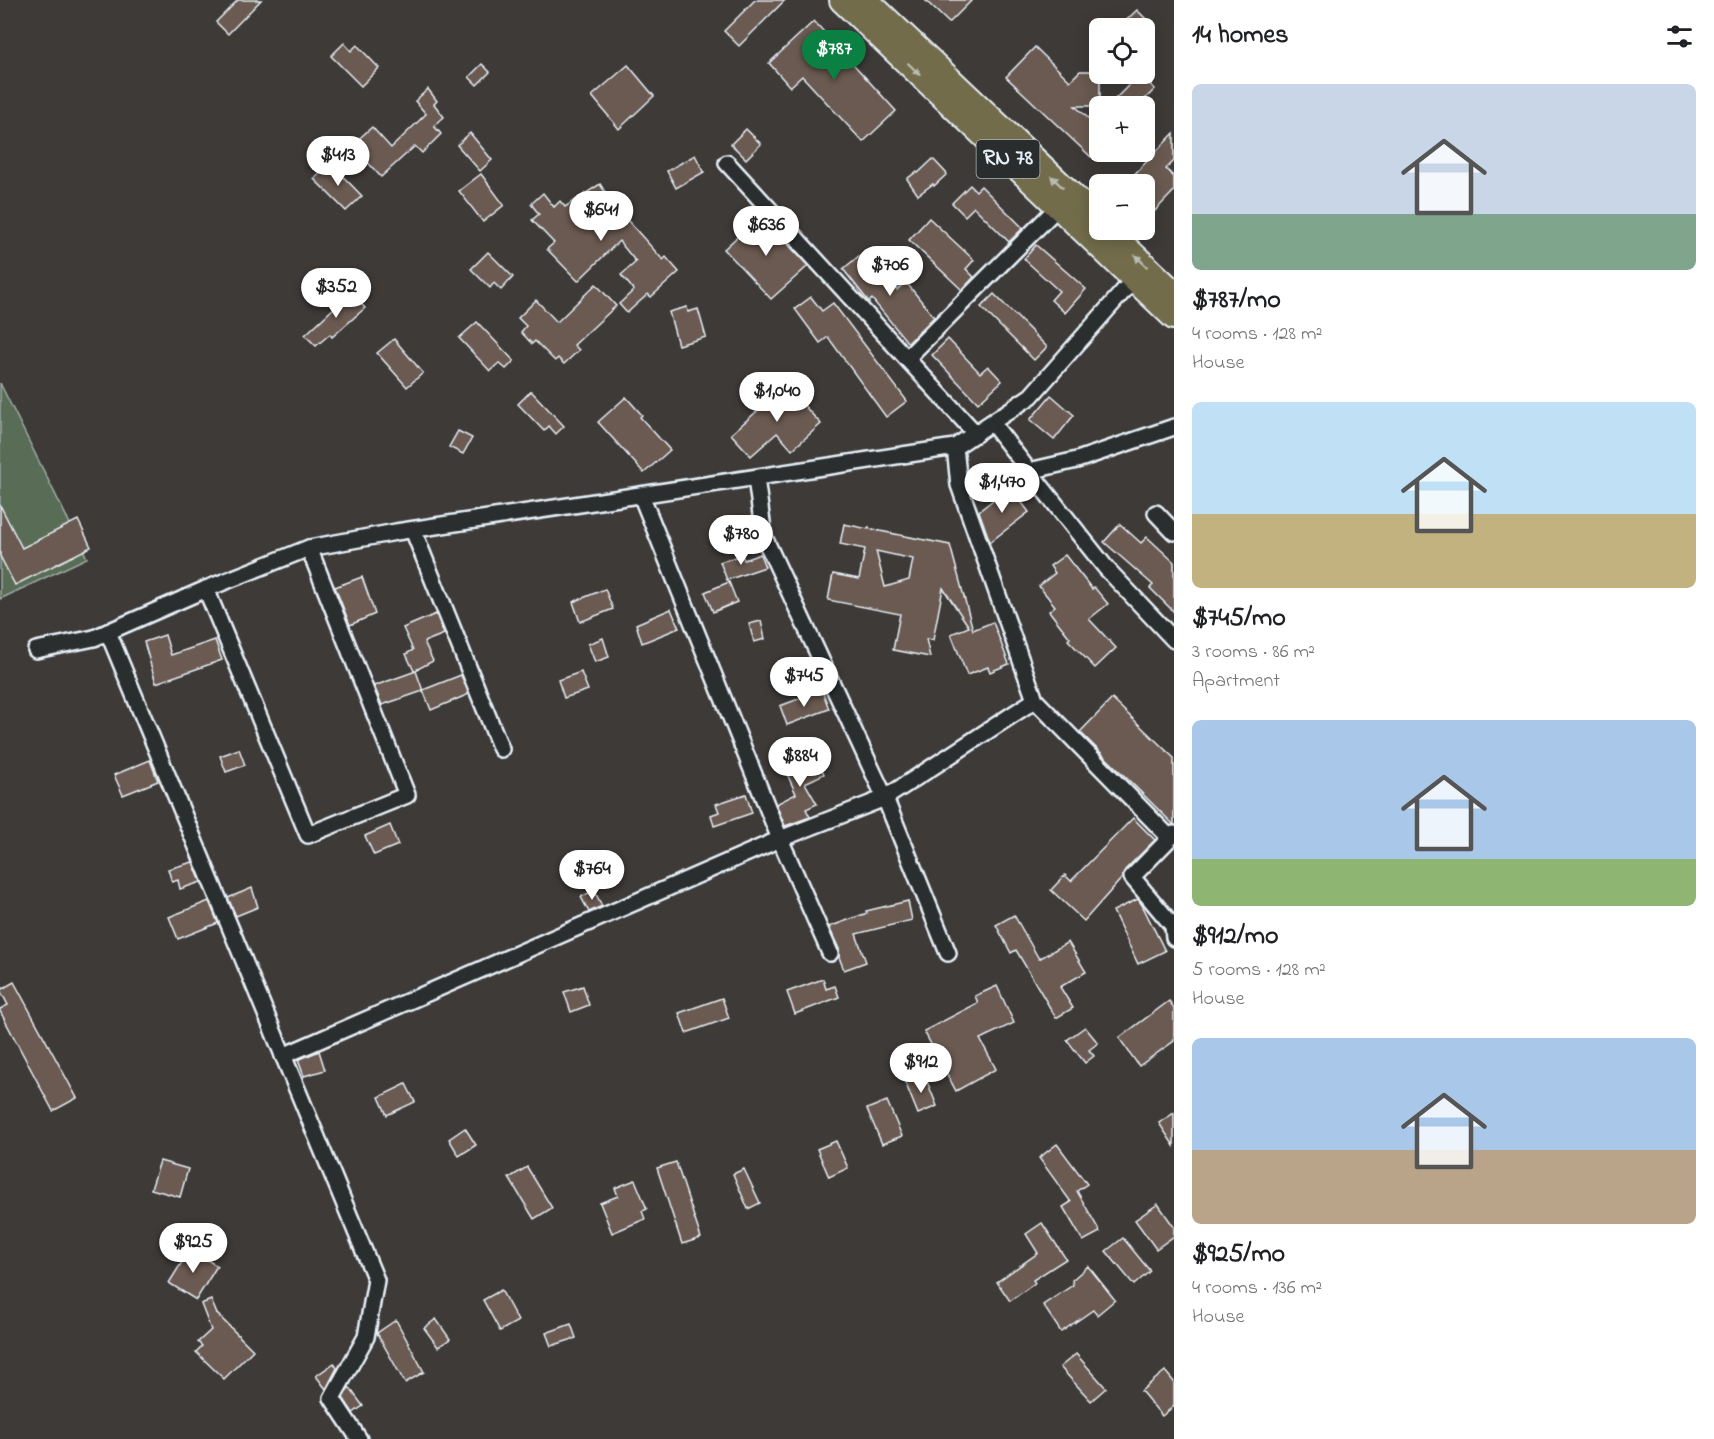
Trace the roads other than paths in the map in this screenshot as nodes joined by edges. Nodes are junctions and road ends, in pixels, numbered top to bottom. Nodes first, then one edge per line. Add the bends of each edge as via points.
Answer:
1 (842, 0) edge
2 (866, 0) edge
3 (727, 163) dead end
4 (1058, 207) junction
5 (1089, 212) edge
6 (1118, 240) edge
7 (1134, 279) junction
8 (1174, 293) edge
9 (1174, 317) edge
10 (907, 358) junction
11 (992, 423) junction
12 (1174, 427) edge
13 (976, 434) junction
14 (955, 447) junction
15 (1029, 471) junction
16 (756, 478) junction
17 (641, 495) junction
18 (1156, 513) dead end
19 (413, 530) junction
20 (1174, 532) edge
21 (309, 548) junction
22 (207, 589) junction
23 (108, 632) junction
24 (1174, 640) edge
25 (36, 650) dead end
26 (1035, 700) junction
27 (501, 748) dead end
28 (885, 798) junction
29 (1172, 836) edge
30 (780, 839) junction
31 (1174, 938) edge
32 (830, 953) dead end
33 (948, 953) dead end
34 (283, 1056) junction
35 (359, 1439) edge

1 -> 4 main road, RN 78
5 -> 2 main road, RN 78
3 - 10 street
4 - 7 main road, RN 78
4 - 10 street
8 -> 6 main road
7 - 9 main road, RN 78
7 - 11 street via 1031,396
10 - 13 street
11 - 13 street
11 - 15 street
12 - 15 street via 1077,460
13 - 14 street
14 - 16 street
14 - 26 street via 959,485
15 - 24 street via 1106,568
16 - 17 street
16 - 28 street via 764,537
17 - 19 street
17 - 30 street
18 - 20 street
19 - 21 street
19 - 27 street
21 - 22 street
21 - 22 street via 407,795 308,835
22 - 23 street
23 - 25 street
23 - 34 street
26 - 28 street
26 - 29 street
28 - 30 street
28 - 33 street
29 - 31 street via 1132,877 1173,926
30 - 32 street
30 - 34 street
34 - 35 street via 376,1280 366,1336 332,1398

